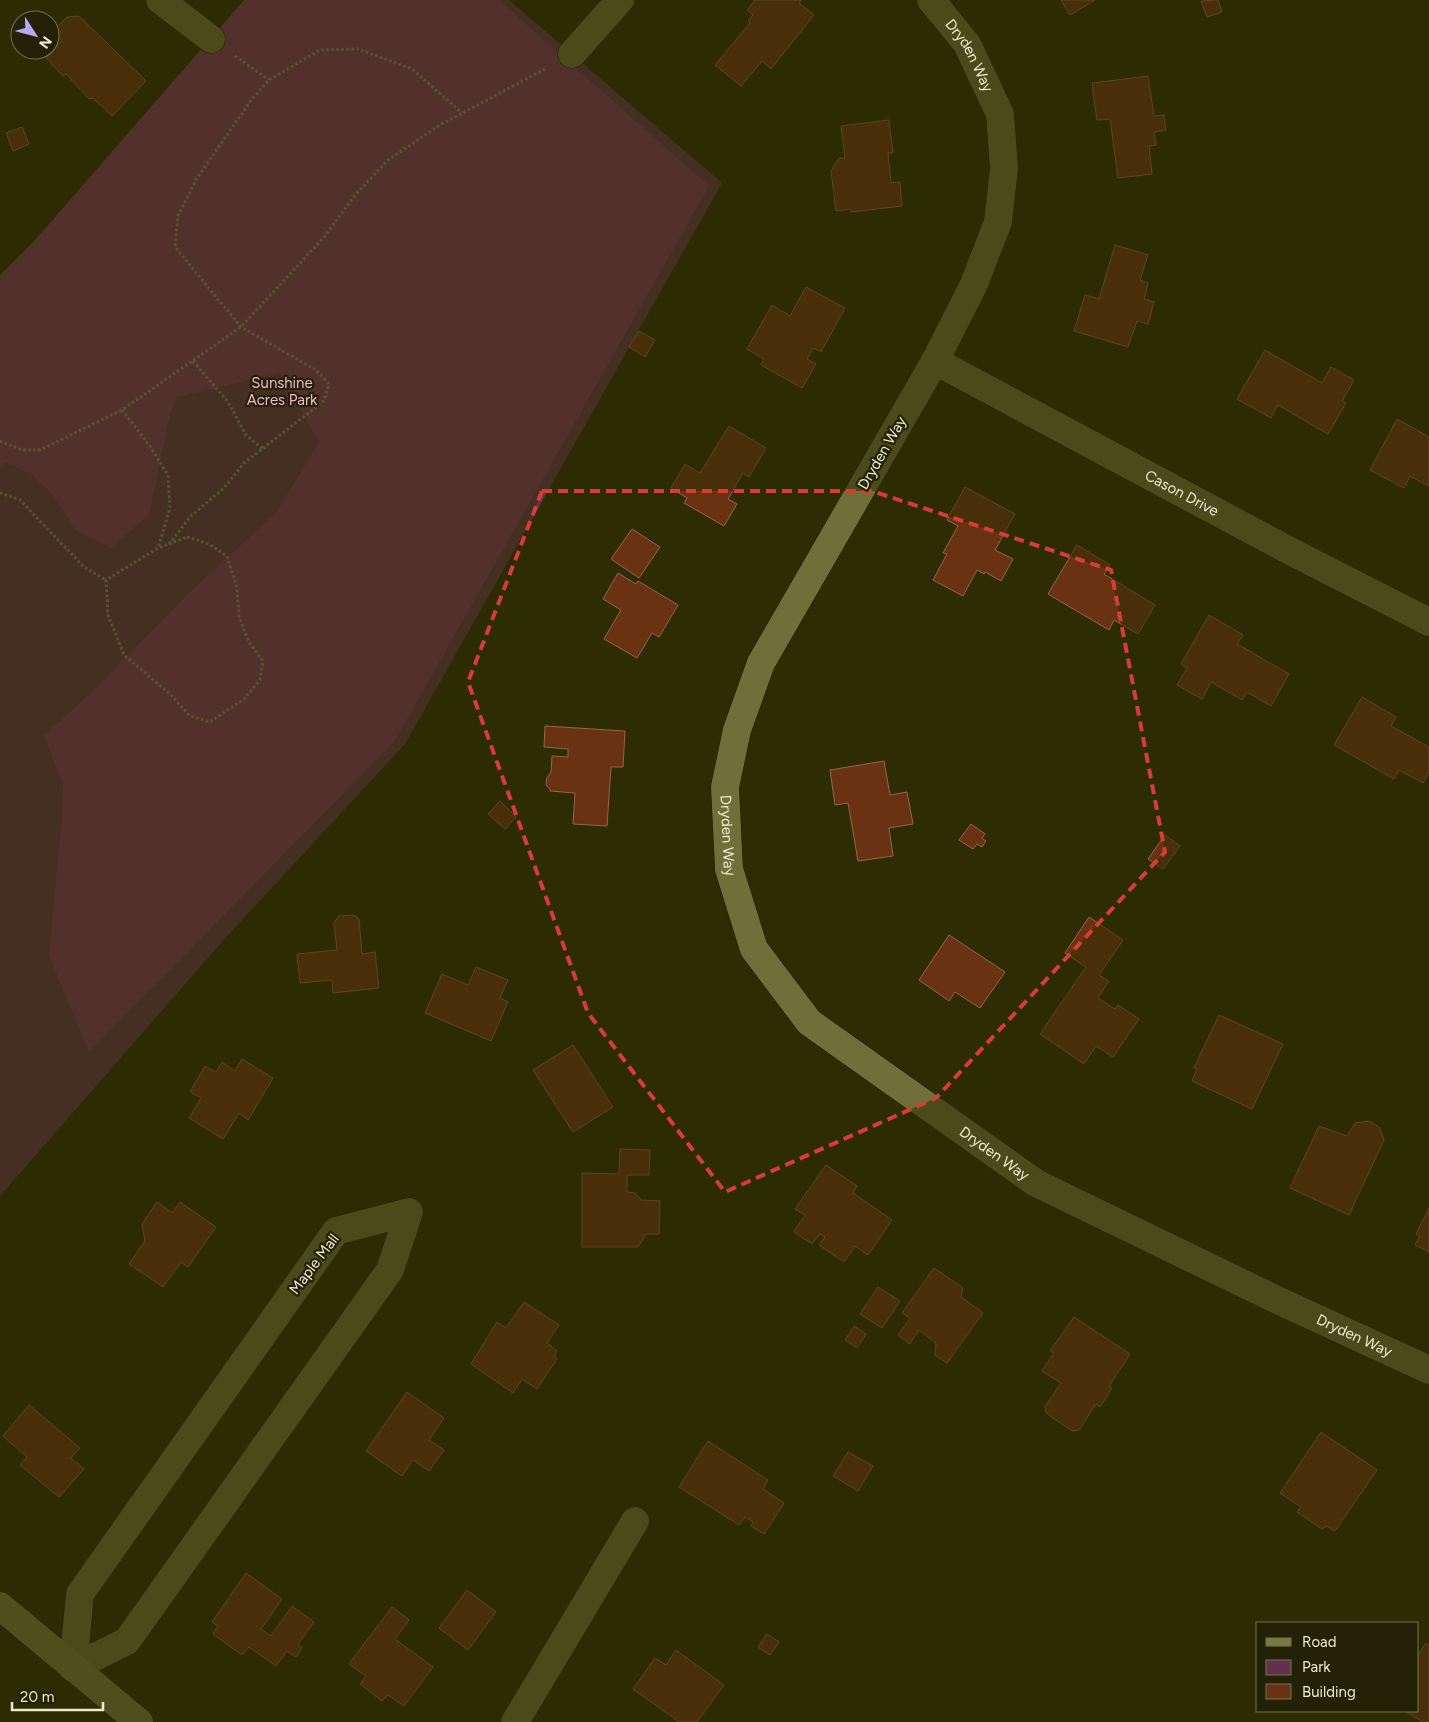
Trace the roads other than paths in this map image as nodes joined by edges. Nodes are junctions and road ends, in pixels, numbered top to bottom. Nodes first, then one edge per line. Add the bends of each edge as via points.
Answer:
1 (160, 0) edge
2 (620, 0) edge
3 (931, 0) edge
4 (211, 39) road end
5 (572, 54) road end
6 (935, 361) junction
7 (1429, 622) edge
8 (1429, 1370) edge
9 (635, 1521) dead end
10 (0, 1606) edge
11 (73, 1668) junction
12 (139, 1722) edge
13 (515, 1722) edge

1 - 4 street
2 - 5 street
3 - 6 street, Dryden Way via 968,44 1000,114 1004,168 998,222 974,284
6 - 7 street, Cason Drive
6 - 8 street, Dryden Way via 761,663 737,730 726,787 729,868 754,949 809,1022 1036,1183
9 - 13 street
10 - 11 main road
11 - 11 street, Maple Mall via 127,1642 390,1270 409,1212 336,1231 80,1594
11 - 12 main road

